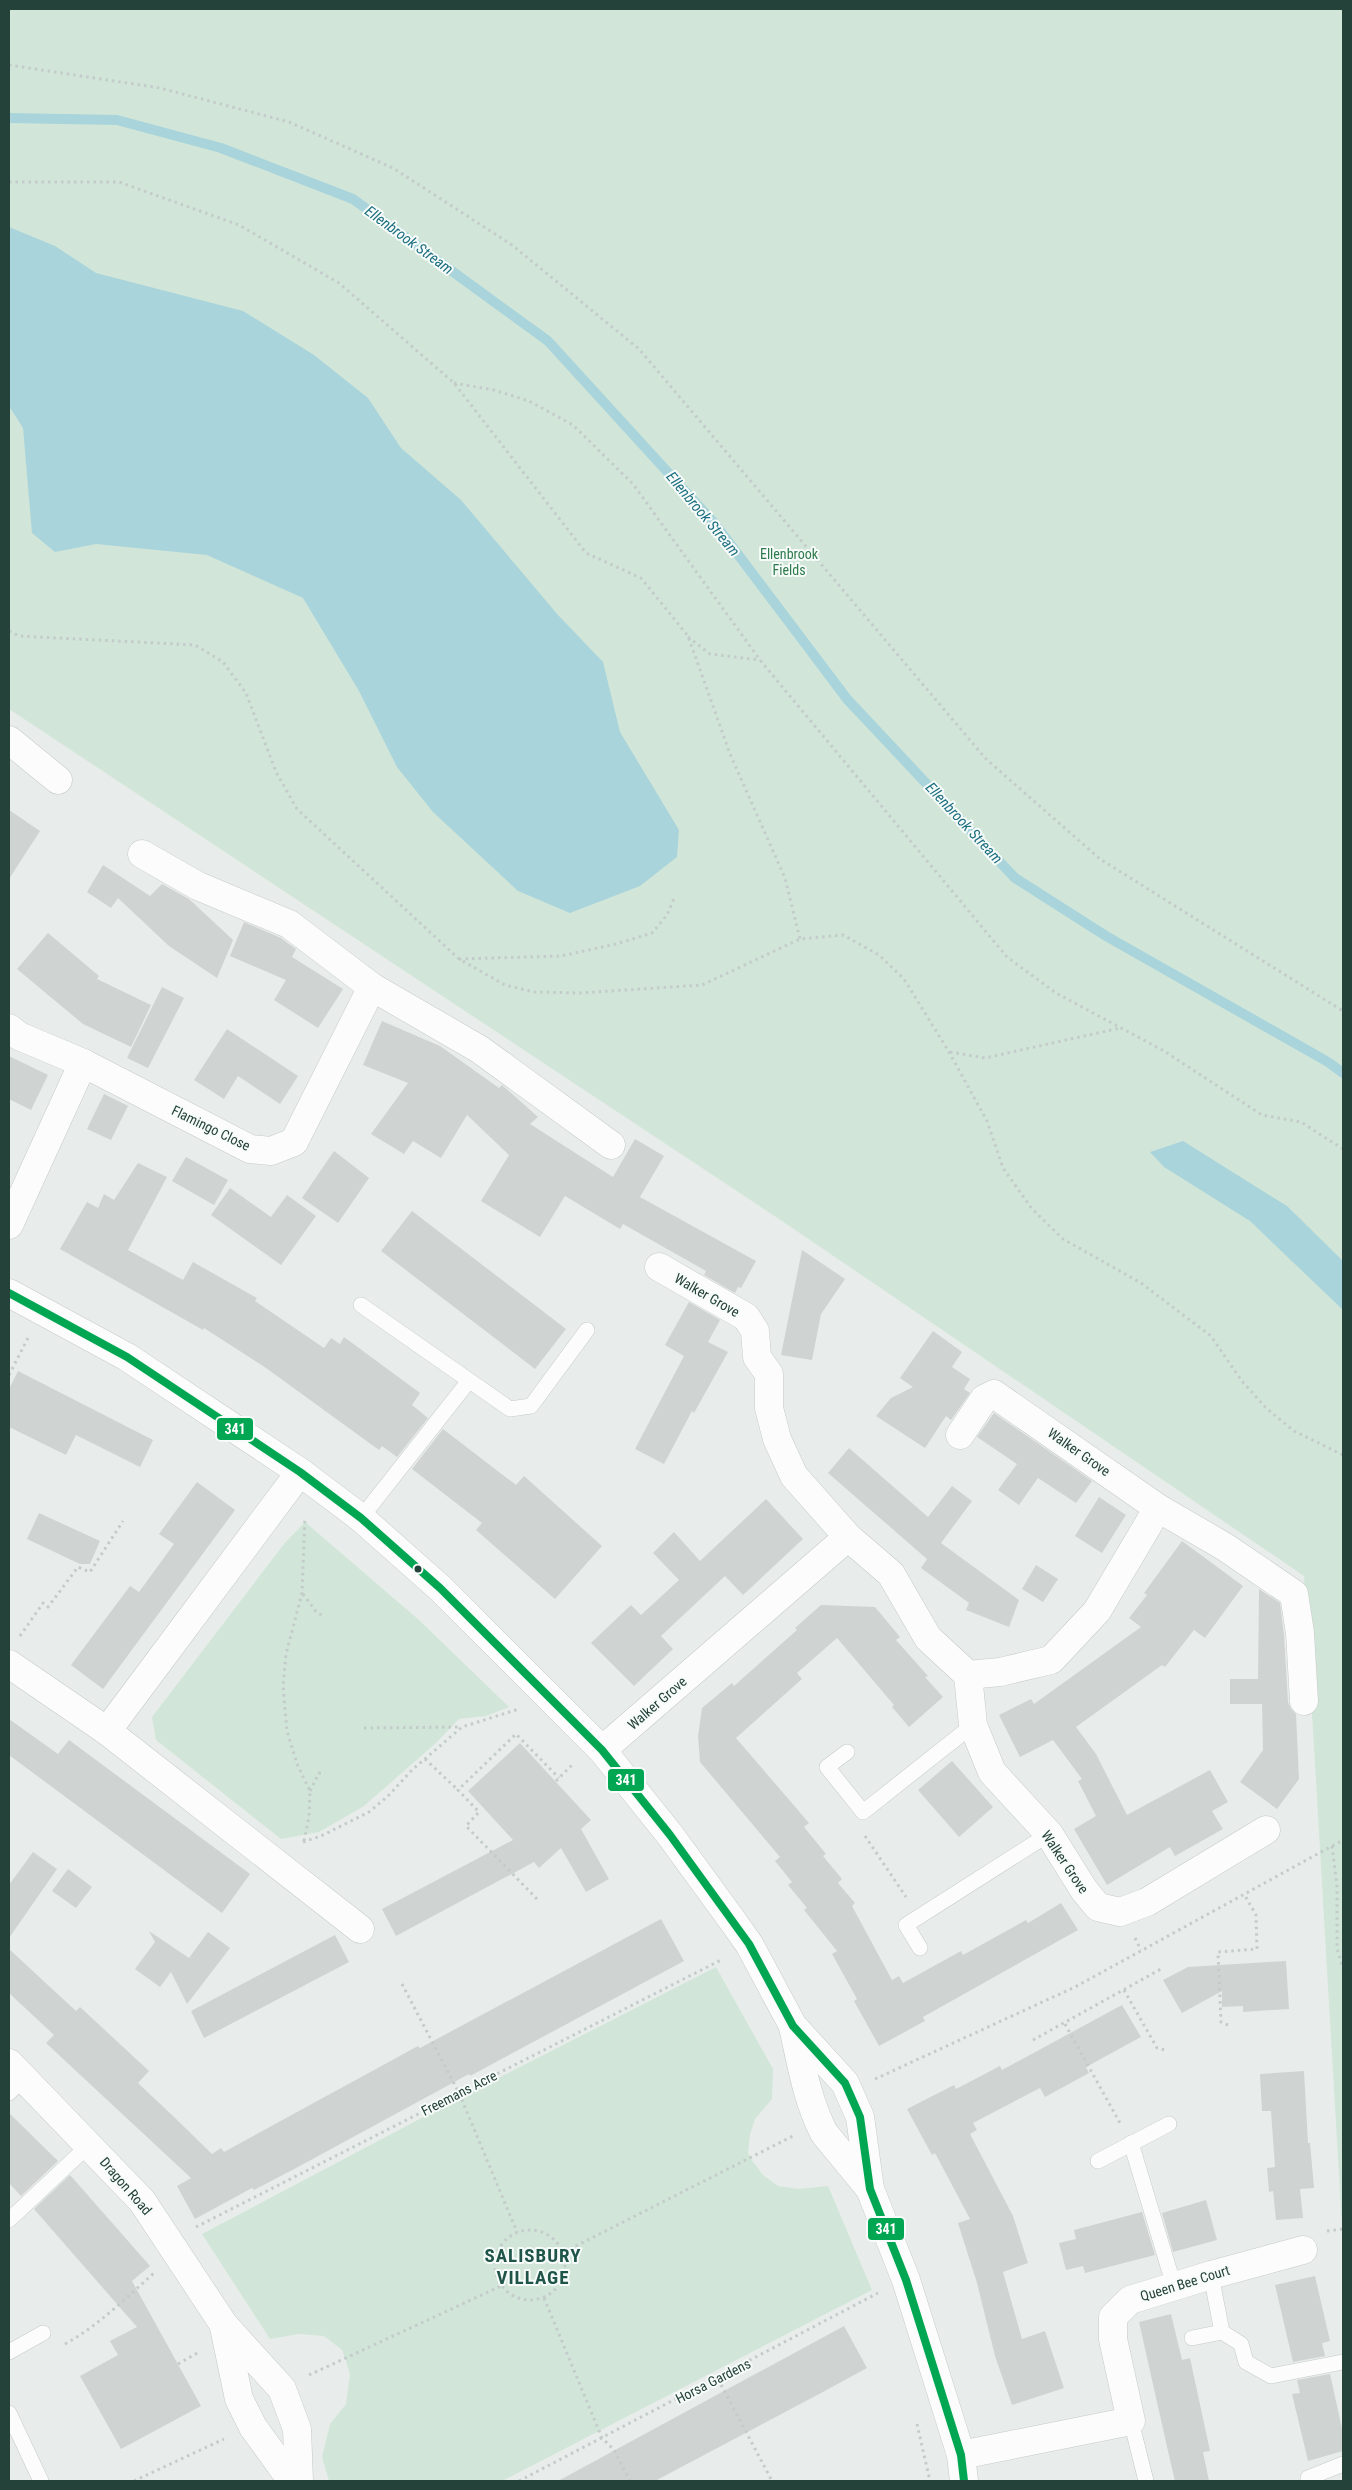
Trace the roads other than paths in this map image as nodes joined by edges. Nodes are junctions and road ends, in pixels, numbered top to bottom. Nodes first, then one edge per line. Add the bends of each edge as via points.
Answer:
1 (9, 740) edge
2 (58, 780) dead end
3 (142, 854) dead end
4 (372, 987) junction
5 (9, 1028) edge
6 (82, 1064) junction
7 (611, 1145) dead end
8 (9, 1225) edge
9 (659, 1267) dead end
10 (9, 1293) edge
11 (361, 1305) dead end
12 (587, 1330) dead end
13 (468, 1382) junction
14 (960, 1435) dead end
15 (300, 1472) junction
16 (1158, 1508) junction
17 (361, 1518) junction
18 (848, 1537) junction
19 (9, 1664) edge
20 (968, 1676) junction
21 (1304, 1701) dead end
22 (973, 1725) junction
23 (107, 1731) junction
24 (602, 1750) junction
25 (847, 1752) dead end
26 (1266, 1830) dead end
27 (1049, 1834) junction
28 (360, 1929) dead end
29 (920, 1948) dead end
30 (793, 2026) junction
31 (14, 2078) edge
32 (1169, 2124) dead end
33 (1131, 2143) junction
34 (89, 2145) junction
35 (1098, 2161) dead end
36 (870, 2189) junction
37 (9, 2220) edge
38 (1303, 2250) dead end
39 (1211, 2274) junction
40 (1174, 2286) junction
41 (224, 2325) junction
42 (43, 2332) dead end
43 (1222, 2332) junction
44 (1192, 2338) dead end
45 (9, 2352) edge
46 (1343, 2362) edge
47 (9, 2413) edge
48 (1131, 2421) junction
49 (1343, 2464) edge
50 (962, 2468) edge
51 (1308, 2478) dead end
52 (42, 2481) edge
53 (292, 2481) edge
54 (299, 2481) edge
55 (1146, 2481) edge

1 - 2 street
3 - 4 street via 198,886 289,924
4 - 6 street, Flamingo Close via 294,1142 271,1151 250,1149
4 - 7 street via 479,1049
5 - 6 street, Flamingo Close via 19,1036
6 - 8 street
9 - 18 street, Walker Grove via 746,1317 755,1331 757,1357 768,1374 769,1408 775,1431 794,1476
10 - 15 street via 127,1357
11 - 13 lane
12 - 13 lane via 532,1406 510,1409
13 - 17 lane
14 - 16 street, Walker Grove via 984,1399 994,1394
15 - 17 street
15 - 23 street
16 - 20 street via 1097,1612 1051,1660
16 - 21 street, Walker Grove via 1225,1547 1294,1594
17 - 24 street via 440,1588
18 - 20 street, Walker Grove via 890,1574 928,1638
18 - 24 street, Walker Grove
19 - 23 street
20 - 22 street, Walker Grove
22 - 25 lane via 863,1812 828,1767
22 - 27 street, Walker Grove via 992,1772
23 - 28 street
24 - 30 street via 670,1835 749,1944
26 - 27 street, Walker Grove via 1147,1902 1120,1912 1098,1907
27 - 29 lane via 906,1925
30 - 36 street via 809,2101 819,2123
30 - 36 street via 845,2083 860,2117
31 - 34 street, Dragon Road
32 - 33 lane
33 - 35 lane
33 - 40 lane
34 - 37 lane
34 - 41 street, Dragon Road via 142,2202
36 - 50 street via 906,2280
38 - 39 street, Queen Bee Court
39 - 40 street, Queen Bee Court
39 - 43 lane
40 - 48 street, Queen Bee Court via 1130,2300 1113,2317 1113,2338
41 - 53 street, Dragon Road via 239,2399 252,2427
41 - 54 street, Dragon Road via 282,2390 296,2429
42 - 45 lane
43 - 44 lane
43 - 46 lane via 1241,2344 1246,2362 1271,2376
47 - 52 lane
48 - 50 street
48 - 55 lane
49 - 51 lane

